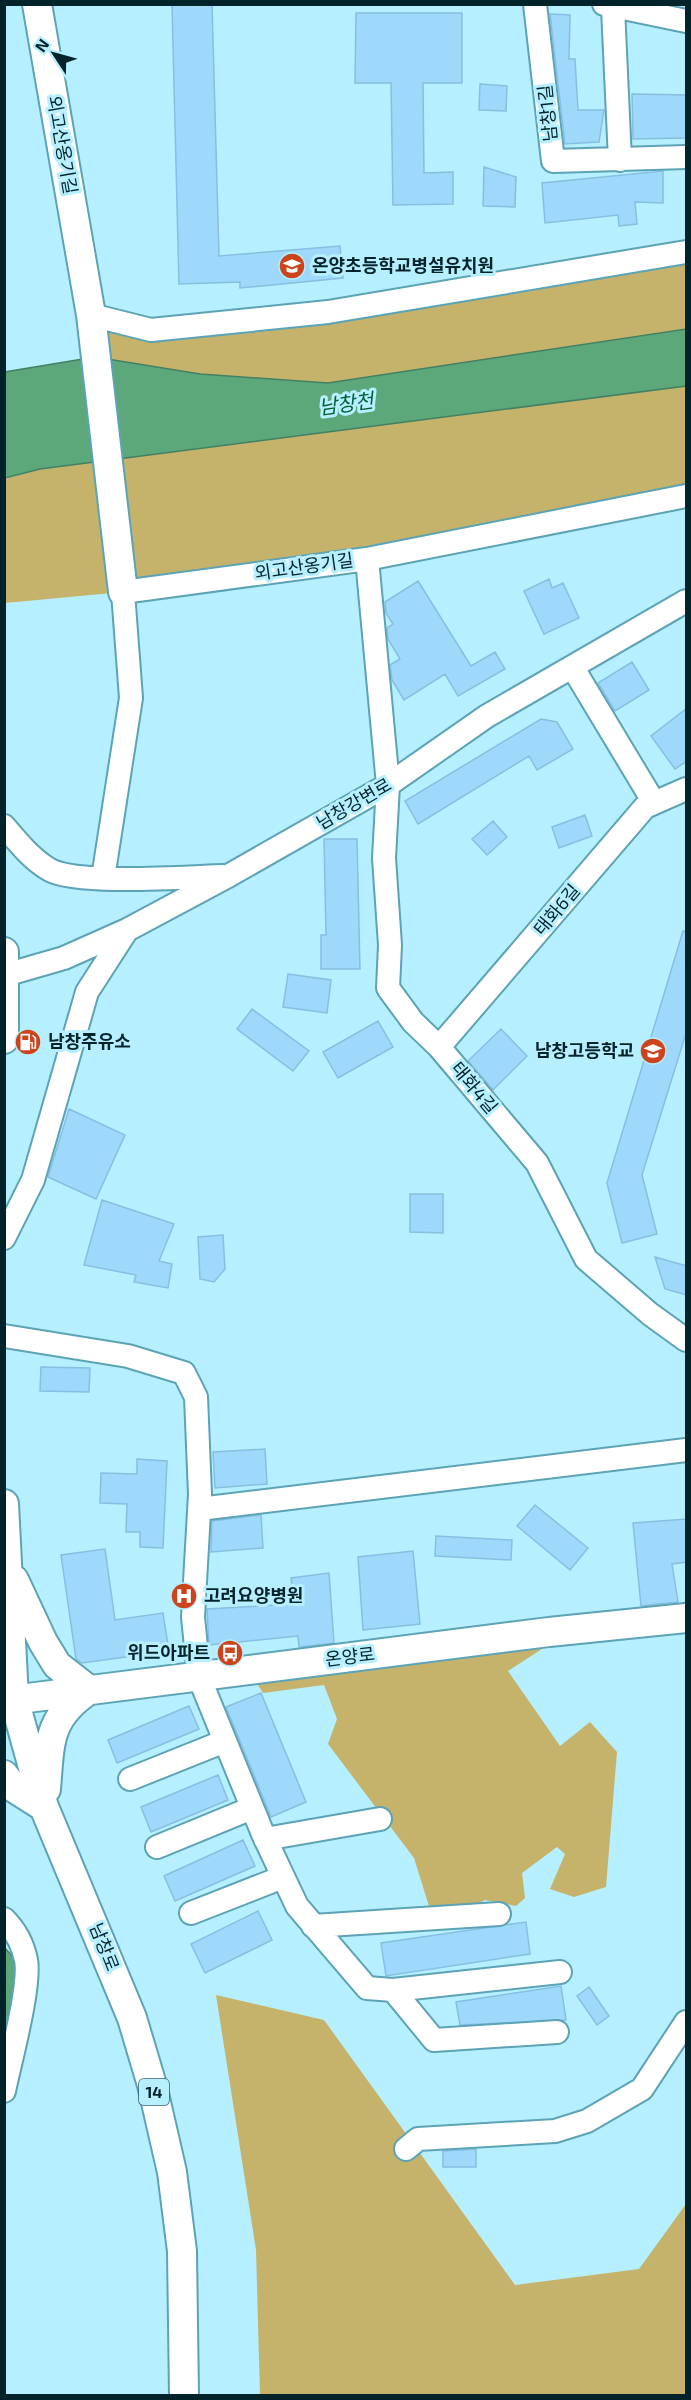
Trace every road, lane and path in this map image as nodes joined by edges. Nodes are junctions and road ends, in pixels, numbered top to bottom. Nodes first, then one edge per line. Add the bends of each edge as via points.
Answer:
1 (37, 4) edge
2 (536, 4) edge
3 (608, 6) edge
4 (687, 21) edge
5 (687, 157) edge
6 (620, 160) junction
7 (687, 252) edge
8 (92, 315) junction
9 (687, 496) edge
10 (367, 559) junction
11 (123, 592) junction
12 (687, 601) edge
13 (573, 668) junction
14 (388, 785) junction
15 (687, 789) edge
16 (653, 801) junction
17 (4, 826) edge
18 (228, 876) junction
19 (103, 878) junction
20 (126, 930) junction
21 (5, 964) edge
22 (4, 1039) edge
23 (439, 1047) junction
24 (4, 1238) edge
25 (4, 1336) edge
26 (687, 1340) edge
27 (687, 1450) edge
28 (4, 1504) edge
29 (199, 1509) junction
30 (7, 1573) edge
31 (687, 1617) edge
32 (199, 1677) junction
33 (89, 1690) junction
34 (9, 1700) edge
35 (225, 1741) junction
36 (4, 1775) edge
37 (130, 1779) dead end
38 (44, 1807) junction
39 (252, 1808) junction
40 (380, 1819) dead end
41 (265, 1839) junction
42 (158, 1846) dead end
43 (283, 1877) junction
44 (191, 1913) dead end
45 (499, 1914) dead end
46 (4, 1919) edge
47 (313, 1926) junction
48 (560, 1972) dead end
49 (393, 1990) junction
50 (687, 2022) edge
51 (557, 2032) dead end
52 (4, 2091) edge
53 (406, 2149) dead end
54 (184, 2396) edge

1 - 8 main road, 외고산옹기길
2 - 6 street, 남창1길 via 553,161
3 - 4 street
3 - 6 street
5 - 6 street, 남창1길
7 - 8 street via 328,312 151,330
8 - 11 main road, 외고산옹기길
9 - 10 street
10 - 11 street, 외고산옹기길
10 - 14 street, 외고산옹기길
11 - 19 street via 132,698
12 - 13 street, 남창강변로
13 - 14 street, 남창강변로 via 487,716
13 - 16 street
14 - 18 street, 남창강변로
14 - 23 street, 태화4길 via 384,858 390,945 388,987 413,1022
15 - 16 street, 태화6길
16 - 23 street, 태화6길
17 - 19 street via 32,857 52,871
18 - 19 street
18 - 20 street, 남창강변로
20 - 21 street, 남창강변로 via 64,958
20 - 24 street via 87,992 33,1180
21 - 22 main road
23 - 26 street, 태화4길 via 537,1162 586,1259
25 - 29 street via 128,1356 184,1373 196,1397
27 - 29 street
28 - 30 main road, 남창로 / 14
29 - 32 street via 193,1617
30 - 33 main road via 57,1665
30 - 34 main road, 남창로 / 14
31 - 32 main road, 온양로
32 - 33 main road, 온양로
32 - 35 street
33 - 34 main road, 온양로
33 - 38 main road via 71,1702 55,1725
34 - 38 main road, 남창로 / 14
35 - 37 street
35 - 39 street
36 - 38 main road via 14,1788
38 - 54 main road, 남창로 / 14 via 132,2018 153,2085 172,2172 182,2251
39 - 41 street
39 - 42 street
40 - 41 street
41 - 43 street
43 - 44 street
43 - 47 street via 297,1906
45 - 47 street
46 - 52 street via 19,1938 26,1962
47 - 49 street via 367,1988
48 - 49 street
49 - 51 street via 434,2040
50 - 53 street via 642,2089 587,2121 555,2131 418,2139

